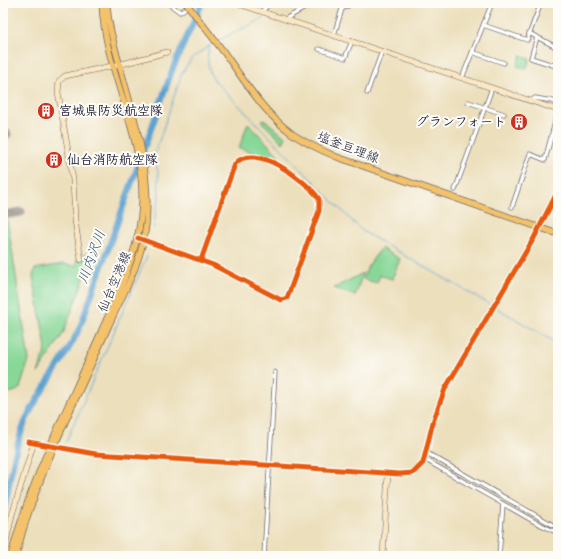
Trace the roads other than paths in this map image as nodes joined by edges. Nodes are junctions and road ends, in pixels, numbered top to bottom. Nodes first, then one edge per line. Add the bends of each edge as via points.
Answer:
1 (102, 3) edge
2 (107, 3) edge
3 (168, 3) edge
4 (186, 3) edge
5 (193, 3) edge
6 (236, 3) edge
7 (270, 3) edge
8 (314, 3) edge
9 (353, 3) edge
10 (492, 3) edge
11 (541, 3) edge
12 (249, 5) edge
13 (262, 12) junction
14 (285, 19) junction
15 (483, 25) junction
16 (529, 33) junction
17 (334, 35) junction
18 (537, 37) junction
19 (352, 41) junction
20 (558, 48) edge
21 (319, 49) dead end
22 (382, 51) junction
23 (167, 52) dead end
24 (472, 52) junction
25 (558, 57) edge
26 (504, 64) dead end
27 (117, 65) junction
28 (462, 78) junction
29 (492, 88) junction
30 (366, 93) dead end
31 (531, 101) junction
32 (468, 102) dead end
33 (558, 102) edge
34 (485, 108) junction
35 (558, 111) edge
36 (504, 114) dead end
37 (455, 190) dead end
38 (558, 191) edge
39 (512, 207) dead end
40 (539, 228) junction
41 (558, 234) edge
42 (141, 239) junction
43 (81, 260) dead end
44 (202, 260) junction
45 (275, 372) dead end
46 (53, 446) junction
47 (425, 452) junction
48 (424, 459) junction
49 (269, 467) junction
50 (388, 473) junction
51 (503, 504) junction
52 (558, 528) edge
53 (558, 533) edge
54 (3, 556) edge
55 (11, 556) edge
56 (16, 556) edge
57 (264, 556) edge
58 (383, 556) edge
59 (499, 556) edge

1 - 27 main road, 仙台空港線 via 106,31
2 - 27 main road, 仙台空港線
3 - 5 street via 180,12
4 - 40 main road, 塩釜亘理線, bridge via 266,110 290,132 307,143 337,157
6 - 12 street
7 - 13 street
8 - 14 street
9 - 17 street via 342,9
10 - 15 street
11 - 16 street
12 - 13 street
13 - 14 street
14 - 17 street
15 - 16 street via 526,40
15 - 24 street
16 - 18 street
17 - 19 street
18 - 20 street
18 - 25 street via 532,58 556,66
19 - 21 street via 345,58
19 - 22 street
22 - 28 street
22 - 30 street
23 - 27 street
24 - 26 street
24 - 28 street
27 - 42 main road, 仙台空港線 via 140,164
27 - 42 main road, 仙台空港線 via 137,130 146,177 146,224
27 - 43 street via 66,76 60,79 58,84
28 - 29 street
29 - 31 street
29 - 34 street
31 - 33 street via 542,98
31 - 35 street
32 - 34 street
34 - 36 street
34 - 37 street
35 - 39 street via 545,160 530,154
38 - 40 street
40 - 41 main road, 塩釜亘理線
40 - 47 street via 445,389
42 - 44 street
42 - 46 main road, 仙台空港線 via 130,280
44 - 44 street via 279,300 284,300 290,293 319,211 318,199 298,178 284,168 251,156 241,158 235,164
45 - 49 street
46 - 49 street via 96,454
46 - 54 street via 31,442
46 - 55 main road, 仙台空港線 via 31,490
46 - 56 main road, 仙台空港線
47 - 48 street
47 - 52 street
48 - 50 street via 420,468 413,473
48 - 51 street
49 - 50 street
49 - 57 street
50 - 58 street
51 - 53 street
51 - 59 street

